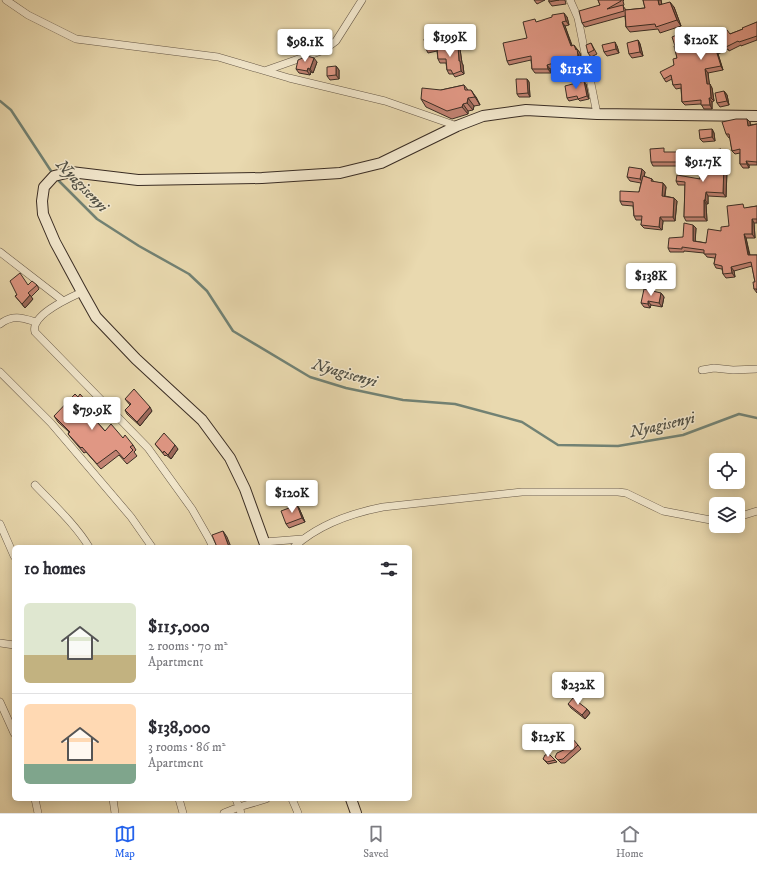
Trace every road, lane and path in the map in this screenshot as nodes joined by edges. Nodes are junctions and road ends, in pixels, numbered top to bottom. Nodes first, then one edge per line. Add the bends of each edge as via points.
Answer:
1 (6, 0) edge
2 (362, 0) edge
3 (570, 0) edge
4 (267, 70) junction
5 (597, 114) junction
6 (757, 116) edge
7 (457, 126) junction
8 (0, 252) edge
9 (82, 292) junction
10 (62, 300) junction
11 (36, 322) junction
12 (0, 324) edge
13 (757, 369) edge
14 (702, 370) dead end
15 (0, 372) edge
16 (35, 485) dead end
17 (757, 511) edge
18 (745, 515) edge
19 (709, 520) edge
20 (0, 524) edge
21 (302, 540) junction
22 (265, 544) edge
23 (88, 545) edge
24 (151, 545) edge
25 (211, 545) edge
26 (296, 545) edge
27 (12, 551) edge
28 (0, 643) edge
29 (12, 645) edge
30 (0, 702) edge
31 (12, 728) edge
32 (35, 801) edge
33 (113, 801) edge
34 (180, 801) edge
35 (261, 801) edge
36 (293, 801) edge
37 (353, 801) edge
38 (240, 810) edge
39 (38, 813) edge
40 (115, 813) edge
41 (183, 813) edge
42 (224, 813) edge
43 (298, 813) edge
44 (356, 813) edge

1 - 4 street via 28,15 76,39 218,57
2 - 4 street via 336,41 324,50
3 - 5 street via 578,18
4 - 7 street via 289,78 385,101
5 - 6 main road
5 - 7 main road via 526,110 483,116
7 - 9 main road via 381,163 340,173 262,178 138,180 71,172 54,176 44,187 43,214
8 - 10 street
9 - 10 street
9 - 22 main road via 96,317 136,359 202,420 230,458 245,489
10 - 11 street
11 - 12 street via 13,317
11 - 25 street via 35,332 148,448 196,515
13 - 14 street
15 - 24 street via 51,423
16 - 23 street
17 - 18 street
19 - 21 street via 663,511 626,493 522,492 365,510 336,521
20 - 27 street
21 - 22 street
21 - 26 street
28 - 29 street
30 - 31 street
32 - 39 street
33 - 40 street
34 - 41 street
35 - 38 street
36 - 43 street
37 - 44 main road
38 - 42 street

